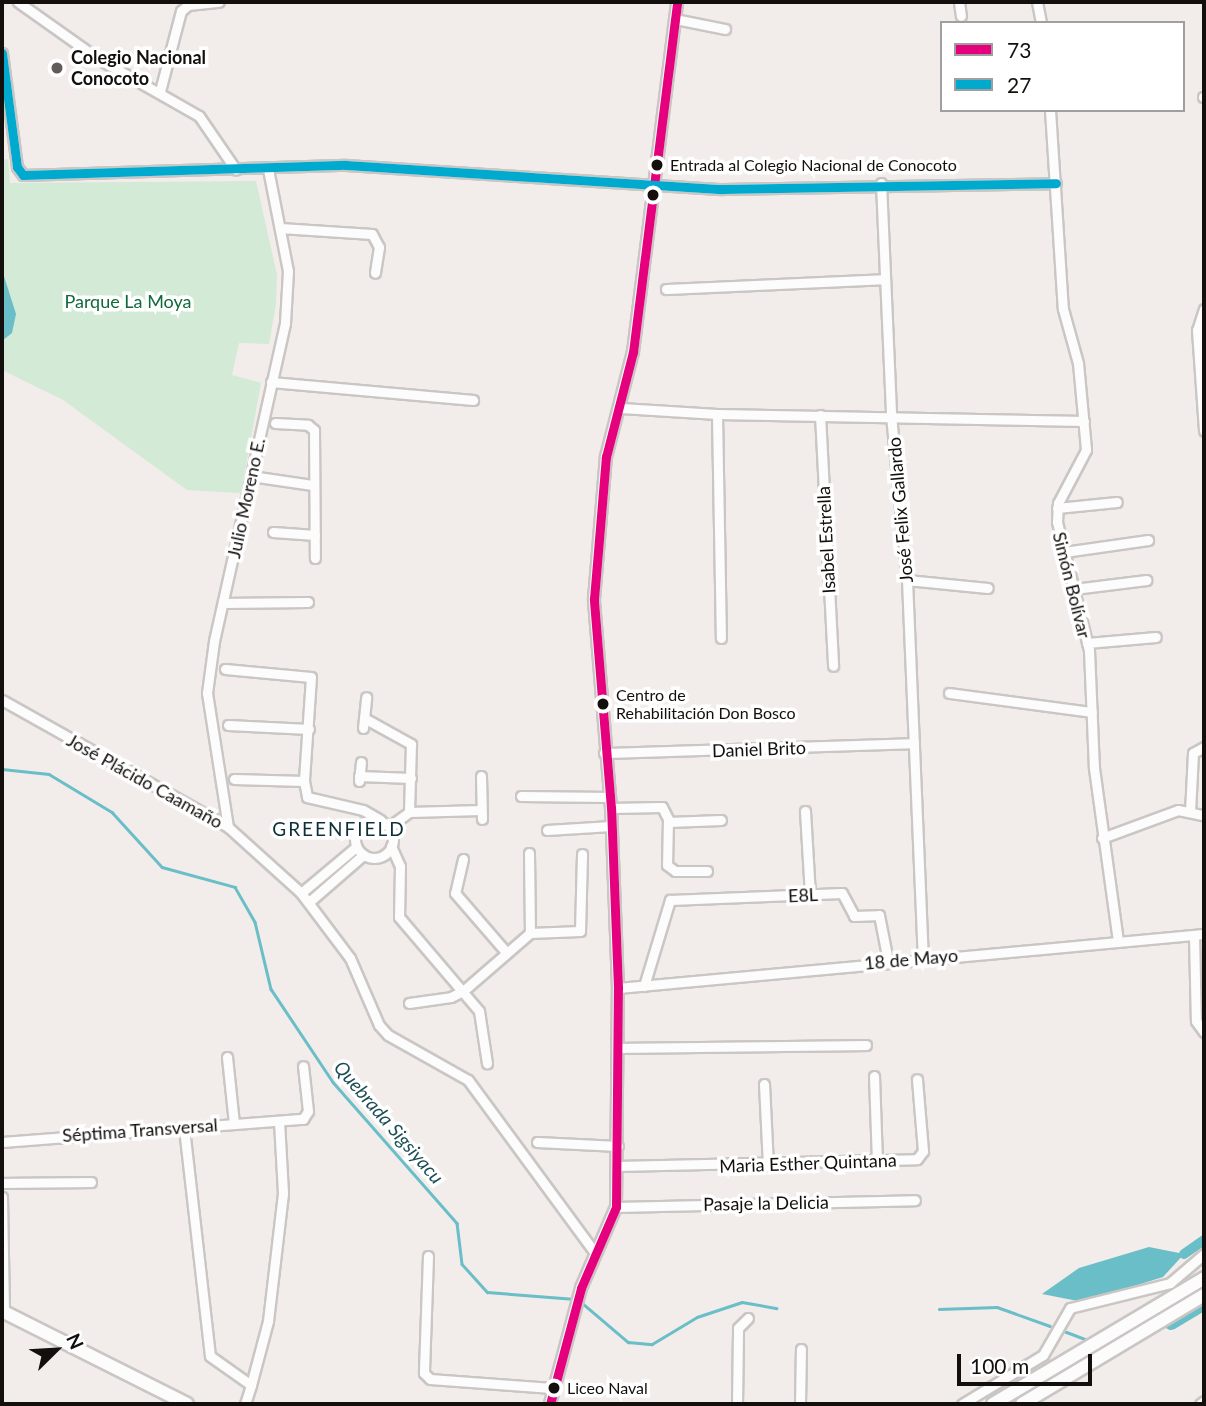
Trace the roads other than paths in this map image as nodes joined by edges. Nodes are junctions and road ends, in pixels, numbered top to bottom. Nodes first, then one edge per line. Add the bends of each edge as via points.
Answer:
1 (18, 2) edge
2 (219, 2) edge
3 (677, 2) edge
4 (960, 2) edge
5 (1037, 2) edge
6 (961, 16) dead end
7 (675, 19) junction
8 (1041, 21) edge
9 (725, 29) dead end
10 (2, 53) edge
11 (160, 91) junction
12 (1050, 112) edge
13 (268, 169) junction
14 (236, 170) junction
15 (654, 183) junction
16 (881, 183) junction
17 (1056, 183) junction
18 (279, 229) junction
19 (375, 273) dead end
20 (884, 279) junction
21 (666, 289) dead end
22 (1204, 309) edge
23 (271, 382) junction
24 (473, 400) dead end
25 (621, 408) junction
26 (717, 414) junction
27 (820, 415) junction
28 (891, 415) junction
29 (1084, 421) junction
30 (275, 423) dead end
31 (1204, 431) edge
32 (251, 476) junction
33 (312, 485) junction
34 (1117, 502) dead end
35 (1058, 508) junction
36 (273, 532) dead end
37 (315, 536) junction
38 (1148, 540) dead end
39 (1064, 552) junction
40 (316, 558) dead end
41 (907, 580) junction
42 (1146, 580) dead end
43 (988, 589) dead end
44 (1073, 589) junction
45 (308, 602) dead end
46 (223, 603) junction
47 (1156, 636) dead end
48 (721, 638) dead end
49 (1087, 643) junction
50 (833, 666) dead end
51 (225, 669) dead end
52 (948, 693) dead end
53 (366, 697) dead end
54 (2, 701) edge
55 (1092, 712) junction
56 (228, 725) dead end
57 (309, 729) junction
58 (914, 743) junction
59 (1204, 747) edge
60 (604, 753) junction
61 (361, 762) dead end
62 (481, 776) dead end
63 (411, 778) junction
64 (234, 779) dead end
65 (304, 781) junction
66 (521, 796) dead end
67 (610, 803) junction
68 (363, 810) junction
69 (805, 811) dead end
70 (409, 812) junction
71 (1190, 812) junction
72 (1202, 815) dead end
73 (380, 820) junction
74 (721, 820) dead end
75 (668, 822) junction
76 (366, 823) junction
77 (611, 825) junction
78 (390, 826) junction
79 (228, 827) junction
80 (547, 830) dead end
81 (1102, 838) junction
82 (391, 846) junction
83 (356, 847) junction
84 (529, 853) dead end
85 (582, 854) dead end
86 (363, 855) junction
87 (463, 859) dead end
88 (707, 871) dead end
89 (301, 893) junction
90 (810, 896) junction
91 (309, 902) junction
92 (530, 933) junction
93 (1199, 935) edge
94 (1118, 941) junction
95 (506, 952) junction
96 (923, 959) junction
97 (888, 961) junction
98 (644, 986) junction
99 (618, 988) junction
100 (463, 991) junction
101 (409, 1003) dead end
102 (1204, 1032) edge
103 (866, 1045) dead end
104 (619, 1048) junction
105 (227, 1057) dead end
106 (487, 1063) dead end
107 (303, 1066) dead end
108 (874, 1076) dead end
109 (917, 1079) dead end
110 (764, 1084) dead end
111 (279, 1121) junction
112 (234, 1124) junction
113 (184, 1128) junction
114 (2, 1142) edge
115 (537, 1142) dead end
116 (618, 1146) junction
117 (877, 1161) junction
118 (617, 1166) junction
119 (768, 1166) junction
120 (91, 1182) dead end
121 (2, 1183) edge
122 (2, 1196) edge
123 (915, 1200) dead end
124 (615, 1207) junction
125 (595, 1253) junction
126 (1204, 1254) edge
127 (428, 1256) dead end
128 (1204, 1278) edge
129 (1204, 1295) edge
130 (3, 1311) edge
131 (748, 1318) dead end
132 (801, 1349) dead end
133 (251, 1385) junction
134 (552, 1388) junction
135 (1204, 1401) edge
136 (187, 1404) edge
137 (245, 1404) edge
138 (550, 1404) edge
139 (737, 1404) edge
140 (800, 1404) edge
141 (962, 1404) edge
142 (993, 1404) edge
143 (1022, 1404) edge
144 (1200, 1404) edge

1 - 11 street via 97,58
2 - 11 street via 188,5 181,11
3 - 7 street
4 - 6 street
5 - 8 street
7 - 9 street
7 - 15 street
10 - 14 street via 17,167 23,175
11 - 14 street via 200,117
12 - 17 street, Simón Bolívar
13 - 14 street
13 - 15 street via 419,166
13 - 18 street, Julio Moreno E.
15 - 16 street via 722,189
15 - 25 street via 633,352
16 - 17 street
16 - 20 street, José Felix Gallardo
17 - 29 street, Simón Bolívar via 1063,309 1078,363
18 - 19 street via 372,234 379,247
18 - 23 street, Julio Moreno E. via 288,271 285,323
20 - 21 street
20 - 28 street, José Felix Gallardo
22 - 31 street via 1197,330
23 - 24 street
23 - 32 street, Julio Moreno E.
25 - 26 street
25 - 60 street via 606,457 594,599
26 - 27 street
26 - 48 street
27 - 28 street
27 - 50 street, Isabel Estrella
28 - 29 street
28 - 41 street, José Felix Gallardo
29 - 35 street, Simón Bolívar via 1086,450
30 - 33 street via 308,425 314,430
32 - 33 street
32 - 46 street, Julio Moreno E.
33 - 37 street
34 - 35 street
35 - 39 street, Simón Bolívar
36 - 37 street
37 - 40 street
38 - 39 street
39 - 44 street, Simón Bolívar
41 - 43 street
41 - 58 street, José Felix Gallardo
42 - 44 street
44 - 49 street, Simón Bolívar
45 - 46 street
46 - 79 street, Julio Moreno E. via 207,693
47 - 49 street
49 - 55 street, Simón Bolívar
51 - 57 street via 307,673 312,684
52 - 55 street
53 - 63 street via 364,723 411,744
54 - 79 street, José Plácido Caamaño
55 - 81 street, Simón Bolívar
56 - 57 street
57 - 65 street
58 - 60 street, Daniel Brito
58 - 96 street, José Felix Gallardo
59 - 71 street via 1193,753
60 - 67 street
61 - 63 street via 359,778
62 - 70 street via 481,815
63 - 70 street
64 - 65 street
65 - 68 street via 304,790 313,801
66 - 67 street
67 - 75 street via 658,806 667,813
67 - 77 street
68 - 73 street
68 - 76 street
69 - 90 street
70 - 78 street
71 - 72 street
71 - 81 street via 1178,810
73 - 76 street
73 - 78 street
74 - 75 street
75 - 88 street via 667,865 675,871
76 - 83 street via 355,836
77 - 80 street
77 - 99 street
78 - 82 street
79 - 89 street, José Plácido Caamaño
81 - 94 street, Simón Bolívar
82 - 86 street via 378,857
82 - 100 street via 400,866 398,909 403,924
83 - 86 street
83 - 89 street
84 - 92 street
85 - 92 street via 580,931
86 - 91 street
87 - 95 street via 455,893
89 - 91 street, José Plácido Caamaño
90 - 97 street, E8L via 842,893 854,916 879,915
90 - 98 street, E8L via 665,904
91 - 125 street, José Plácido Caamaño via 349,958 379,1025 388,1035 468,1080
92 - 95 street
93 - 94 street, 18 de Mayo
93 - 102 street via 1196,1021
94 - 96 street, 18 de Mayo
95 - 100 street
96 - 97 street, 18 de Mayo
97 - 98 street, 18 de Mayo
98 - 99 street, 18 de Mayo
99 - 104 street
100 - 101 street
100 - 106 street via 479,1011
103 - 104 street
104 - 116 street
105 - 112 street
107 - 111 street via 306,1116
108 - 117 street
109 - 117 street, Maria Esther Quintana via 921,1156
110 - 119 street
111 - 112 street, Séptima Transversal
111 - 133 street via 284,1193 268,1321
112 - 113 street, Séptima Transversal
113 - 114 street, Séptima Transversal
113 - 133 street via 210,1356
115 - 116 street
116 - 118 street
117 - 119 street, Maria Esther Quintana
118 - 119 street, Maria Esther Quintana
118 - 124 street
120 - 121 street
122 - 130 street
123 - 124 street, Pasaje la Delicia
124 - 125 street
125 - 134 street
126 - 141 street via 1170,1283 1069,1308 1043,1355
127 - 134 street via 424,1373 430,1379
128 - 142 main road
129 - 143 main road
130 - 136 main road
131 - 139 street via 738,1328
132 - 140 street
133 - 137 street
134 - 138 street
135 - 144 street

